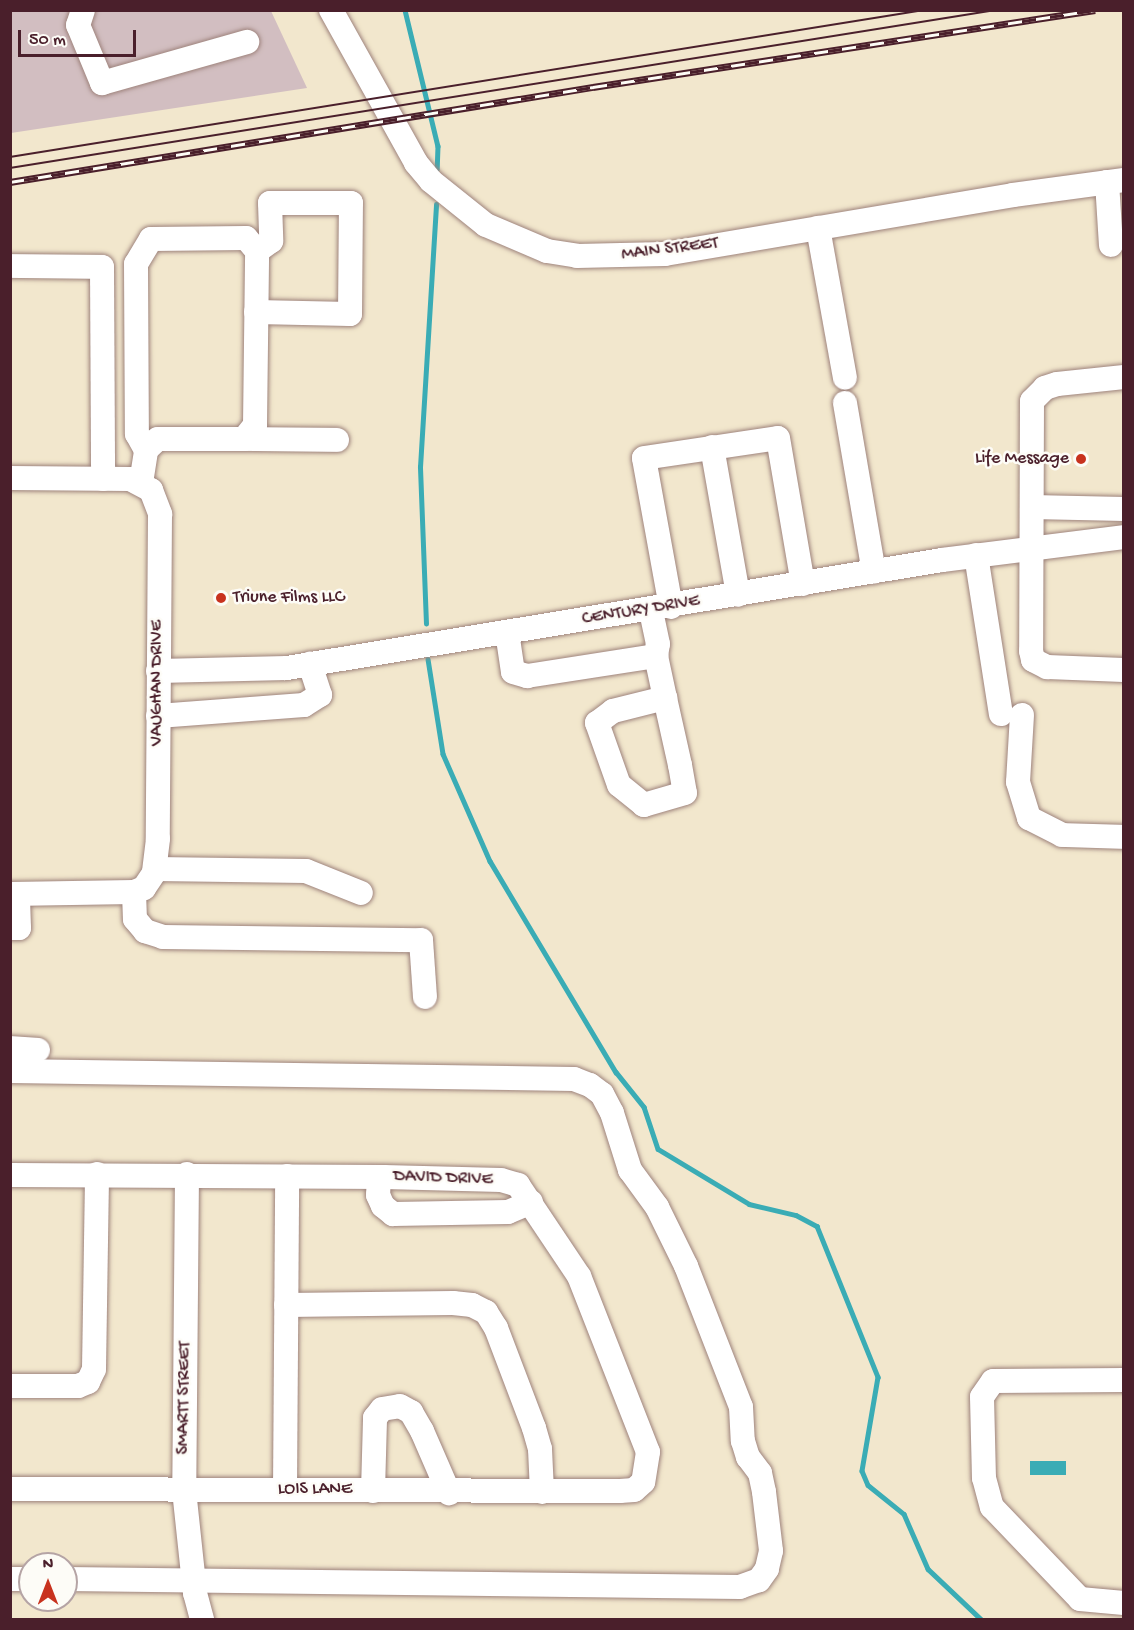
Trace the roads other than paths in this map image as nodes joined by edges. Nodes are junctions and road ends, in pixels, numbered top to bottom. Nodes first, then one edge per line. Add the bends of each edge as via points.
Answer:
1 (83, 10) edge
2 (331, 10) edge
3 (247, 42) dead end
4 (1115, 181) edge
5 (818, 228) junction
6 (1111, 245) dead end
7 (257, 251) junction
8 (10, 266) edge
9 (256, 312) junction
10 (1124, 377) edge
11 (845, 378) dead end
12 (845, 403) dead end
13 (244, 439) junction
14 (337, 440) dead end
15 (712, 447) junction
16 (146, 450) junction
17 (10, 478) edge
18 (103, 479) junction
19 (135, 481) junction
20 (1032, 507) junction
21 (1124, 508) edge
22 (1124, 537) edge
23 (1032, 547) junction
24 (976, 555) junction
25 (874, 572) junction
26 (803, 584) junction
27 (738, 595) junction
28 (661, 609) junction
29 (507, 633) junction
30 (656, 656) junction
31 (1032, 656) junction
32 (993, 662) junction
33 (310, 664) junction
34 (1124, 670) edge
35 (158, 671) junction
36 (665, 698) junction
37 (158, 716) junction
38 (1124, 837) edge
39 (155, 869) junction
40 (134, 892) junction
41 (361, 893) dead end
42 (14, 894) edge
43 (10, 928) edge
44 (425, 997) dead end
45 (10, 1048) edge
46 (38, 1050) dead end
47 (10, 1071) edge
48 (10, 1174) edge
49 (97, 1174) junction
50 (187, 1174) junction
51 (287, 1176) junction
52 (379, 1177) junction
53 (531, 1202) junction
54 (286, 1305) junction
55 (1124, 1380) edge
56 (10, 1386) edge
57 (10, 1489) edge
58 (184, 1490) junction
59 (285, 1490) junction
60 (373, 1491) junction
61 (620, 1491) joint
62 (542, 1492) junction
63 (449, 1493) junction
64 (78, 1579) edge
65 (194, 1581) junction
66 (1124, 1603) edge
67 (202, 1620) edge

1 - 3 street via 78,25 102,83
2 - 5 street, MAIN STREET via 416,164 465,212 516,241 567,254 615,257 665,254
4 - 5 street, MAIN STREET
4 - 6 street
5 - 11 street
7 - 9 street
7 - 9 street via 271,241 270,203 351,203 350,314
7 - 16 street via 246,238 151,239 136,264 137,434
8 - 18 street via 102,267
9 - 13 street via 255,425
10 - 20 street via 1057,384 1035,394
12 - 25 street
13 - 14 street
13 - 16 street via 158,439
15 - 26 street via 778,438
15 - 27 street
15 - 28 street via 644,458
16 - 19 street
17 - 18 street
18 - 19 street
19 - 35 street, VAUGHAN DRIVE via 158,501 160,514
20 - 21 street
20 - 23 street
22 - 23 street, CENTURY DRIVE
23 - 24 street, CENTURY DRIVE
23 - 31 street
24 - 25 street, CENTURY DRIVE
24 - 32 street
25 - 26 street, CENTURY DRIVE
26 - 27 street, CENTURY DRIVE
27 - 28 street, CENTURY DRIVE
28 - 29 street, CENTURY DRIVE
28 - 30 street
29 - 30 street via 513,672 527,676
29 - 33 street, CENTURY DRIVE
30 - 36 street
31 - 32 street
31 - 34 street via 1047,667
32 - 38 street via 1011,714 1018,782 1029,818 1062,835
33 - 35 street, CENTURY DRIVE
33 - 37 street via 320,695 304,705
35 - 37 street, VAUGHAN DRIVE
36 - 36 street via 685,793 644,805 619,785 597,723 613,711
37 - 39 street, VAUGHAN DRIVE
39 - 40 street via 144,888
39 - 41 street via 306,871
40 - 42 street
40 - 44 street via 135,919 145,932 163,937 421,940
42 - 43 street via 20,928
45 - 46 street
47 - 65 street via 574,1079 590,1086 602,1094 630,1170 657,1207 686,1266 741,1407 743,1441 748,1457 760,1473 764,1492 771,1551 767,1569 759,1580 740,1587
48 - 49 street, DAVID DRIVE
49 - 50 street, DAVID DRIVE
49 - 56 street via 94,1369 88,1382 78,1386
50 - 51 street, DAVID DRIVE
50 - 58 street, SMARTT STREET
51 - 52 street, DAVID DRIVE
51 - 54 street
52 - 53 street, DAVID DRIVE via 501,1180 518,1185
52 - 53 street via 378,1195 393,1214 508,1212
53 - 61 street, DAVID DRIVE via 579,1276 646,1441 647,1471 643,1482 634,1490
54 - 59 street
54 - 62 street via 453,1303 486,1312 496,1328 534,1428 540,1449
55 - 66 street via 993,1381 982,1397 984,1478 992,1507 1080,1599
57 - 58 street, LOIS LANE
58 - 59 street, LOIS LANE
58 - 65 street, SMARTT STREET
59 - 60 street, LOIS LANE
60 - 63 street, LOIS LANE
60 - 63 street via 375,1418 382,1409 400,1406 411,1412 422,1431
61 - 62 street, LOIS LANE
62 - 63 street, LOIS LANE
64 - 65 street
65 - 67 street, SMARTT STREET

